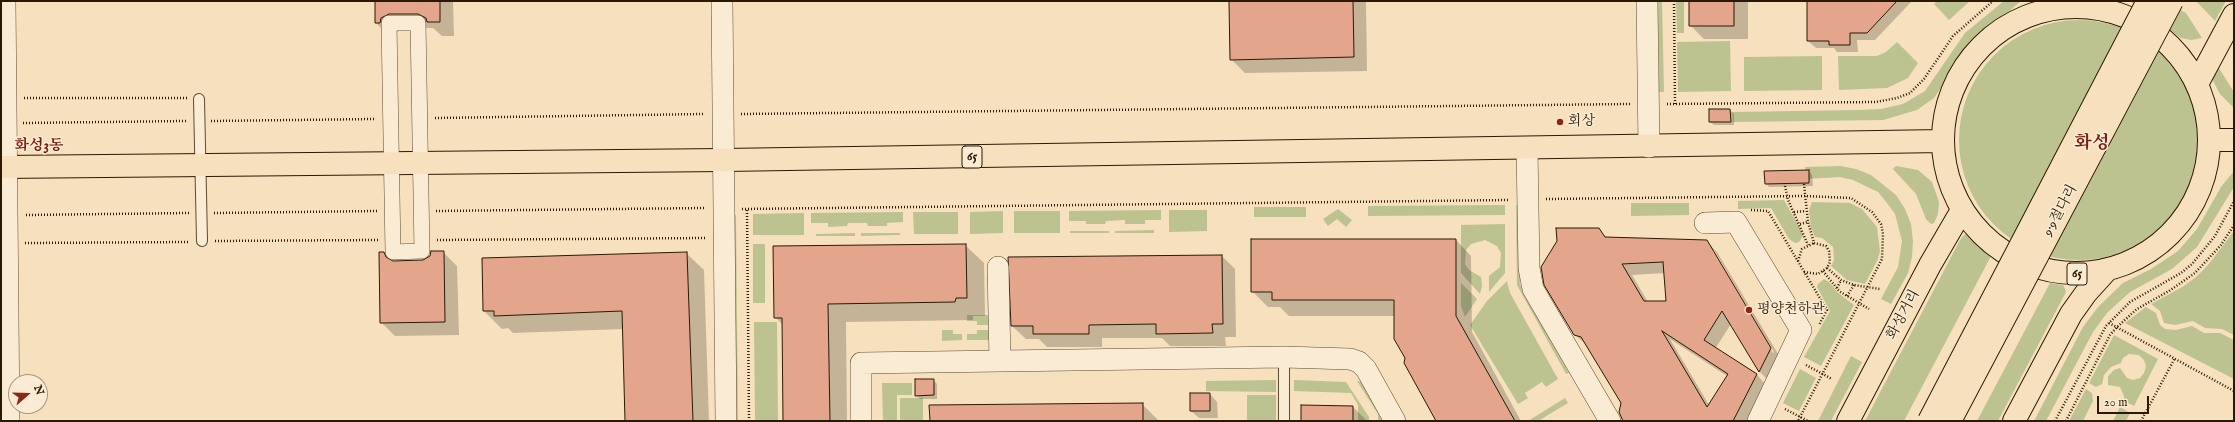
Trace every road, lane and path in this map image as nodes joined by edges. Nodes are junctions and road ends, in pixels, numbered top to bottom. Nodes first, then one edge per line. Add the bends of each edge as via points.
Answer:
1 (5, 1) edge
2 (722, 1) edge
3 (1647, 1) edge
4 (1674, 1) edge
5 (1993, 1) edge
6 (2148, 1) edge
7 (2172, 1) edge
8 (2066, 4) edge
9 (2102, 5) edge
10 (2032, 9) edge
11 (2234, 15) edge
12 (418, 23) joint
13 (2197, 84) junction
14 (6, 98) junction
15 (199, 98) joint
16 (1648, 104) junction
17 (1675, 104) junction
18 (723, 114) junction
19 (430, 118) dead end
20 (382, 119) dead end
21 (199, 121) junction
22 (6, 123) junction
23 (2209, 140) junction
24 (2234, 140) edge
25 (1942, 141) junction
26 (1649, 148) junction
27 (1527, 149) junction
28 (724, 160) junction
29 (200, 165) junction
30 (4, 167) edge
31 (1804, 184) dead end
32 (1785, 186) dead end
33 (1788, 196) junction
34 (1805, 196) junction
35 (1528, 200) junction
36 (2234, 201) edge
37 (724, 208) junction
38 (747, 210) junction
39 (1962, 210) junction
40 (384, 211) dead end
41 (431, 211) dead end
42 (1794, 212) junction
43 (1806, 212) junction
44 (201, 213) junction
45 (7, 215) junction
46 (1808, 222) junction
47 (1705, 223) dead end
48 (1800, 224) junction
49 (2234, 225) edge
50 (725, 238) junction
51 (384, 240) dead end
52 (432, 240) dead end
53 (202, 242) junction
54 (7, 243) junction
55 (1814, 243) junction
56 (1808, 244) junction
57 (1798, 262) dead end
58 (998, 267) dead end
59 (1827, 268) junction
60 (1823, 271) junction
61 (2106, 271) junction
62 (1804, 272) dead end
63 (1841, 280) junction
64 (1854, 285) junction
65 (1836, 288) junction
66 (1868, 288) junction
67 (1880, 289) dead end
68 (1847, 296) junction
69 (1860, 304) junction
70 (1869, 309) dead end
71 (2109, 323) junction
72 (2117, 327) junction
73 (1284, 357) junction
74 (2175, 358) junction
75 (1000, 361) junction
76 (1800, 362) dead end
77 (1822, 374) junction
78 (1832, 379) dead end
79 (2234, 391) edge
80 (1394, 420) edge
81 (9, 421) edge
82 (726, 421) edge
83 (749, 421) edge
84 (861, 421) edge
85 (1284, 421) edge
86 (1610, 421) edge
87 (1758, 421) edge
88 (1798, 421) edge
89 (1848, 421) edge
90 (1929, 421) edge
91 (1950, 421) edge
92 (2014, 421) edge
93 (2055, 421) edge
94 (2066, 421) edge
95 (2141, 421) edge

1 - 14 street
2 - 18 street
3 - 16 street
4 - 17 path
5 - 17 path via 1953,36 1924,79 1910,93 1897,98 1876,102
6 - 90 main road, 9·9절다리, bridge
7 - 91 main road, 9·9절다리, bridge
8 - 9 main road, 65
8 - 10 main road, 65 via 2044,10
9 - 13 main road, 65 via 2140,23 2158,35 2188,66
10 - 25 main road, 65 via 1998,31 1967,59 1948,100
11 - 13 main road
12 - 12 street via 390,23 394,252 422,251
13 - 23 main road, 65 via 2204,105
14 - 15 path
14 - 22 street
15 - 21 lane
16 - 17 path
16 - 18 path
16 - 26 street
18 - 19 path
18 - 28 street
20 - 21 path
21 - 22 path
21 - 29 lane
22 - 30 street
23 - 24 main road
23 - 61 main road, 65 via 2200,191 2176,230 2141,257
25 - 26 main road, 65
25 - 39 main road, 65 via 1945,168
26 - 27 main road, 65
27 - 28 main road, 65
27 - 35 street
28 - 29 main road, 65
28 - 37 street
29 - 30 main road, 65
29 - 44 lane
30 - 45 street
31 - 34 path
32 - 33 path
33 - 34 path
33 - 35 path
33 - 42 path
34 - 43 path
34 - 66 path via 1851,198 1872,212 1881,224 1884,241 1882,259
35 - 38 path
35 - 86 street via 1529,268 1533,289
36 - 71 path via 2215,236 2192,264 2130,302
37 - 38 path
37 - 41 path
37 - 50 street
38 - 83 path
39 - 61 main road, 65 via 1992,244 2031,266 2076,274
39 - 89 main road, 화성거리 via 1930,265
40 - 44 path
42 - 43 path
42 - 48 path
43 - 46 path
44 - 45 path
44 - 53 lane
45 - 54 street
46 - 48 path
46 - 55 path
47 - 87 street via 1736,222 1801,330
48 - 56 path
49 - 72 path via 2221,245 2195,273 2169,292 2137,309
50 - 52 path
50 - 82 street
51 - 53 path
53 - 54 path
54 - 81 street
55 - 56 path
55 - 59 path via 1826,246 1829,251 1830,262
56 - 57 path via 1799,254
58 - 75 street
59 - 60 path
59 - 63 path
60 - 62 path via 1811,274
60 - 65 path
61 - 92 main road via 2071,314
63 - 64 path
63 - 65 path
64 - 66 path
64 - 68 path
65 - 68 path
66 - 67 path
66 - 69 path
68 - 69 path
69 - 70 path
69 - 77 path
71 - 72 path
71 - 93 path via 2097,340
72 - 74 path
72 - 94 path via 2110,335
73 - 75 street
73 - 80 street via 1359,362 1366,369
73 - 85 lane
74 - 79 path
74 - 95 path
75 - 84 street via 861,363
76 - 77 path
77 - 78 path
77 - 88 path

